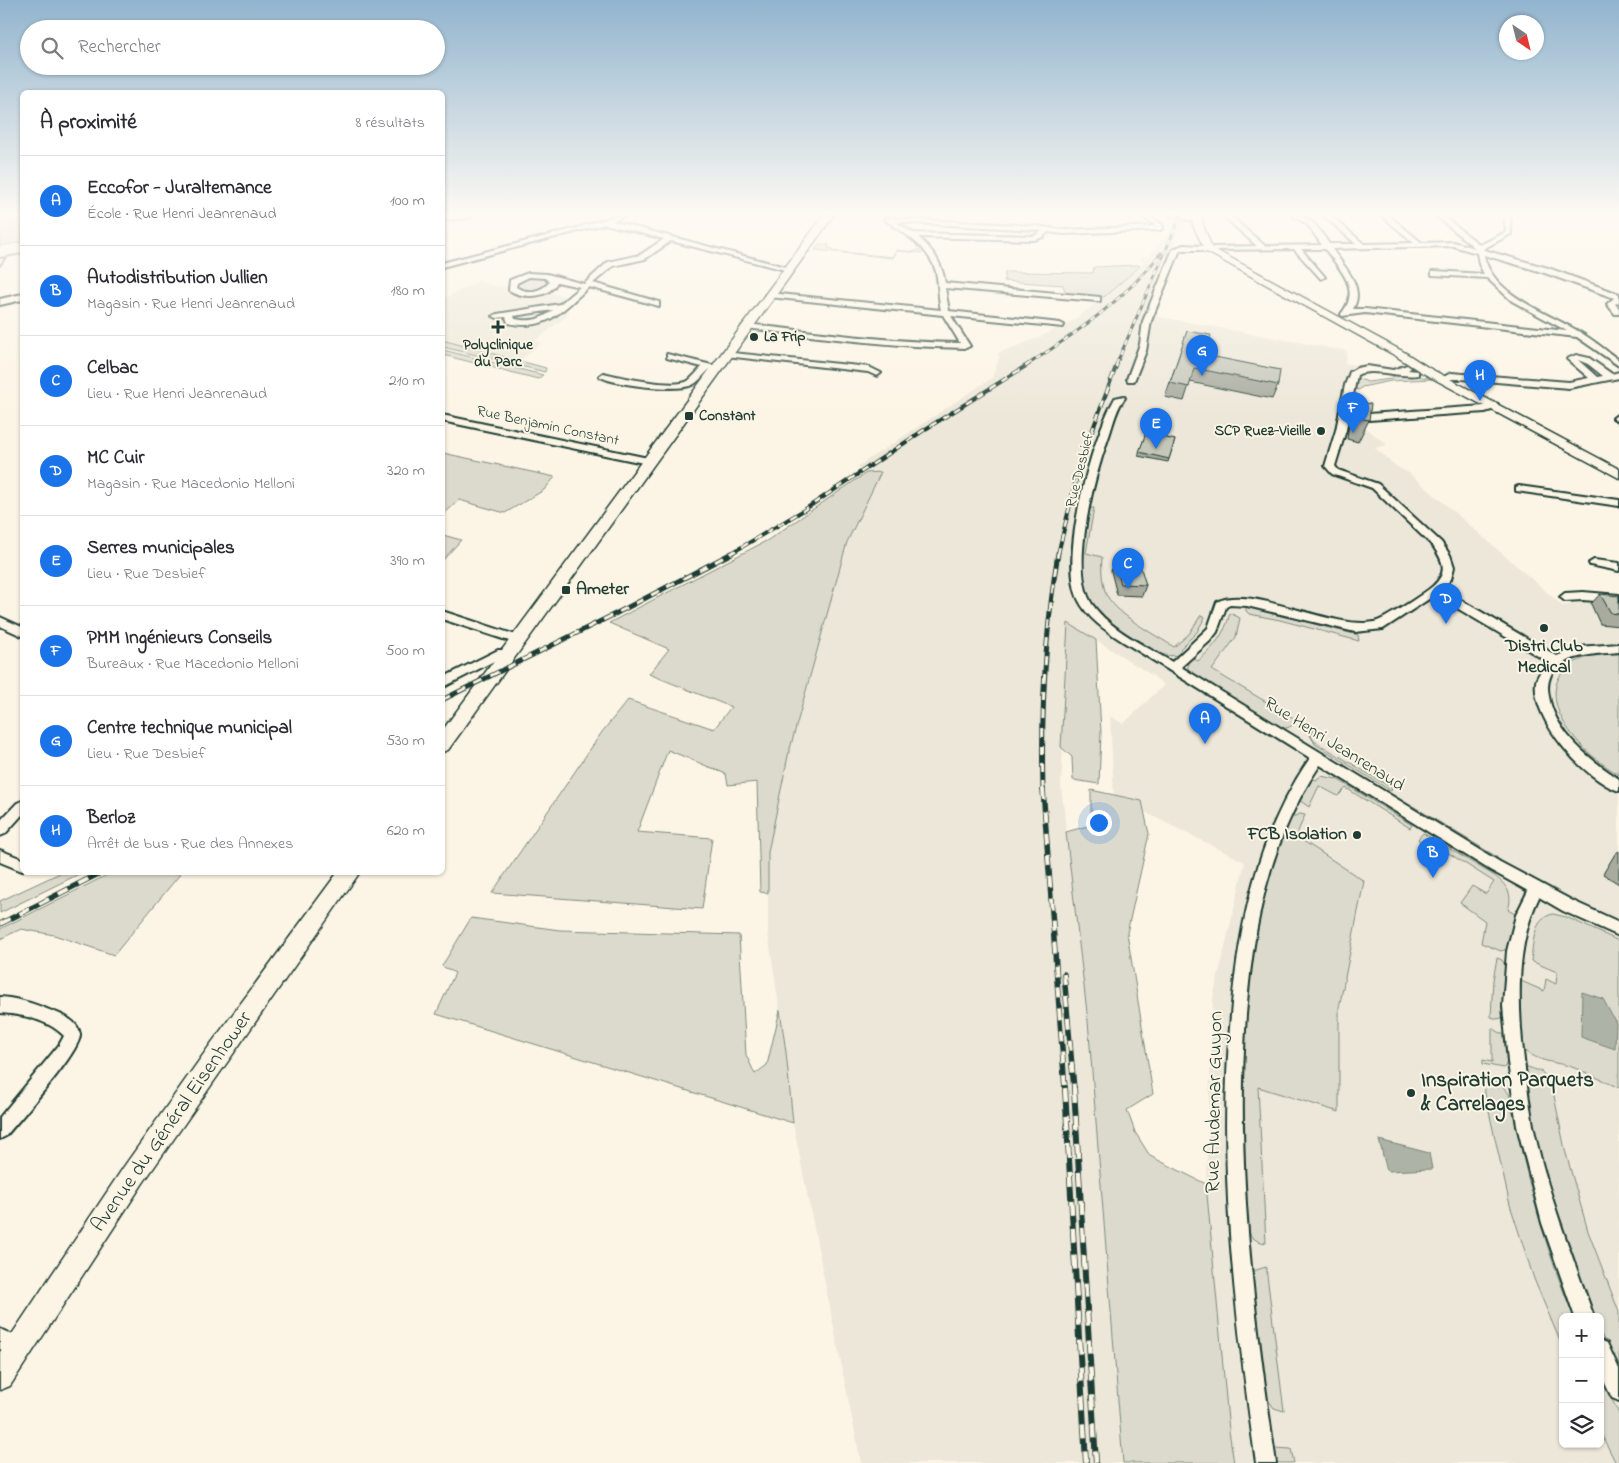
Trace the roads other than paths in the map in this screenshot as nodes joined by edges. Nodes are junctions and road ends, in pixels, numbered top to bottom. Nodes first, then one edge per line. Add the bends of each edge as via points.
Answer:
1 (513, 283) edge
2 (552, 283) edge
3 (577, 283) edge
4 (778, 283) edge
5 (1163, 283) edge
6 (1276, 283) edge
7 (1352, 283) edge
8 (1497, 283) edge
9 (1580, 283) edge
10 (586, 285) junction
11 (942, 285) joint
12 (769, 295) junction
13 (20, 297) edge
14 (1619, 298) edge
15 (1097, 299) dead end
16 (0, 302) edge
17 (656, 304) dead end
18 (562, 306) junction
19 (1618, 312) edge
20 (947, 314) junction
21 (510, 315) junction
22 (497, 316) dead end
23 (1340, 316) junction
24 (1060, 325) dead end
25 (746, 326) junction
26 (1579, 335) junction
27 (726, 354) junction
28 (670, 356) dead end
29 (1619, 364) edge
30 (712, 367) junction
31 (1416, 370) junction
32 (877, 374) dead end
33 (1619, 375) edge
34 (603, 376) dead end
35 (1608, 376) junction
36 (1131, 379) dead end
37 (1596, 380) junction
38 (1448, 381) junction
39 (1122, 398) dead end
40 (1495, 406) junction
41 (1344, 416) junction
42 (445, 419) edge
43 (648, 461) junction
44 (1619, 474) edge
45 (1519, 489) dead end
46 (1619, 503) edge
47 (1078, 552) joint
48 (1594, 563) dead end
49 (1619, 567) edge
50 (1435, 590) junction
51 (1565, 597) dead end
52 (1619, 599) edge
53 (445, 617) edge
54 (0, 621) edge
55 (20, 631) edge
56 (518, 640) junction
57 (1619, 648) edge
58 (508, 654) junction
59 (1554, 660) junction
60 (1173, 668) junction
61 (445, 682) edge
62 (445, 741) edge
63 (1318, 757) junction
64 (1619, 786) edge
65 (20, 809) edge
66 (0, 830) edge
67 (0, 856) edge
68 (20, 864) edge
69 (348, 875) edge
70 (1536, 889) junction
71 (1619, 929) edge
72 (0, 1005) edge
73 (0, 1130) edge
74 (1584, 1313) edge
75 (9, 1343) edge
76 (1604, 1358) edge
77 (0, 1376) edge
78 (1619, 1391) edge
79 (1266, 1463) edge

1 - 2 street via 512,288 519,292 539,292
3 - 10 street
4 - 12 main road
5 - 36 street via 1147,321 1147,331
6 - 23 main road
7 - 23 street via 1354,296
8 - 26 street via 1525,306
9 - 14 street
10 - 17 street
10 - 18 street
11 - 15 street
11 - 20 street
12 - 20 street
12 - 25 main road
13 - 16 street
14 - 19 street via 1611,304
18 - 21 street
18 - 21 street via 547,319 531,324 514,322
20 - 24 street
20 - 25 street via 966,346 847,338
21 - 22 street
23 - 26 street via 1366,311
23 - 31 main road
25 - 27 main road
26 - 29 street
27 - 30 main road
27 - 32 street via 869,370
28 - 30 street
30 - 34 street via 683,385 633,382
30 - 43 main road
31 - 38 main road
31 - 41 street via 1394,373 1360,370 1349,385
33 - 35 street
35 - 37 street
35 - 37 street via 1585,360 1571,359
37 - 38 street via 1569,386 1476,377
38 - 40 main road
39 - 47 street, Rue Desbief via 1118,400 1108,424 1094,469
40 - 41 street via 1368,418
40 - 44 main road
41 - 50 street via 1330,466 1335,472 1375,486 1441,550 1449,567 1446,579
42 - 43 street, Rue Benjamin Constant
43 - 56 main road
45 - 46 street
47 - 60 street, Rue Henri Jeanrenaud via 1080,590 1092,611 1116,632
48 - 49 street
50 - 59 street
50 - 60 street via 1382,624 1366,629 1246,602 1228,601 1221,605 1213,629 1206,638
51 - 52 street
53 - 56 street
54 - 55 street
56 - 58 main road
57 - 59 street via 1596,647
58 - 61 street via 498,654
58 - 62 main road
59 - 64 street via 1541,683 1547,714 1573,750
60 - 63 street, Rue Henri Jeanrenaud
63 - 70 street, Rue Henri Jeanrenaud
63 - 79 street, Rue Audemar Guyon via 1289,802 1257,888 1246,946 1234,1065 1235,1200 1245,1313
65 - 66 street
67 - 68 street
69 - 75 main road, Avenue du Général Eisenhower
70 - 71 street, Rue Henri Jeanrenaud
70 - 74 street via 1523,914 1516,951 1511,1006 1516,1062 1525,1126 1550,1223
72 - 73 street via 14,1006 63,1024 72,1033 72,1039
75 - 77 main road, Avenue du Général Eisenhower
76 - 78 street

